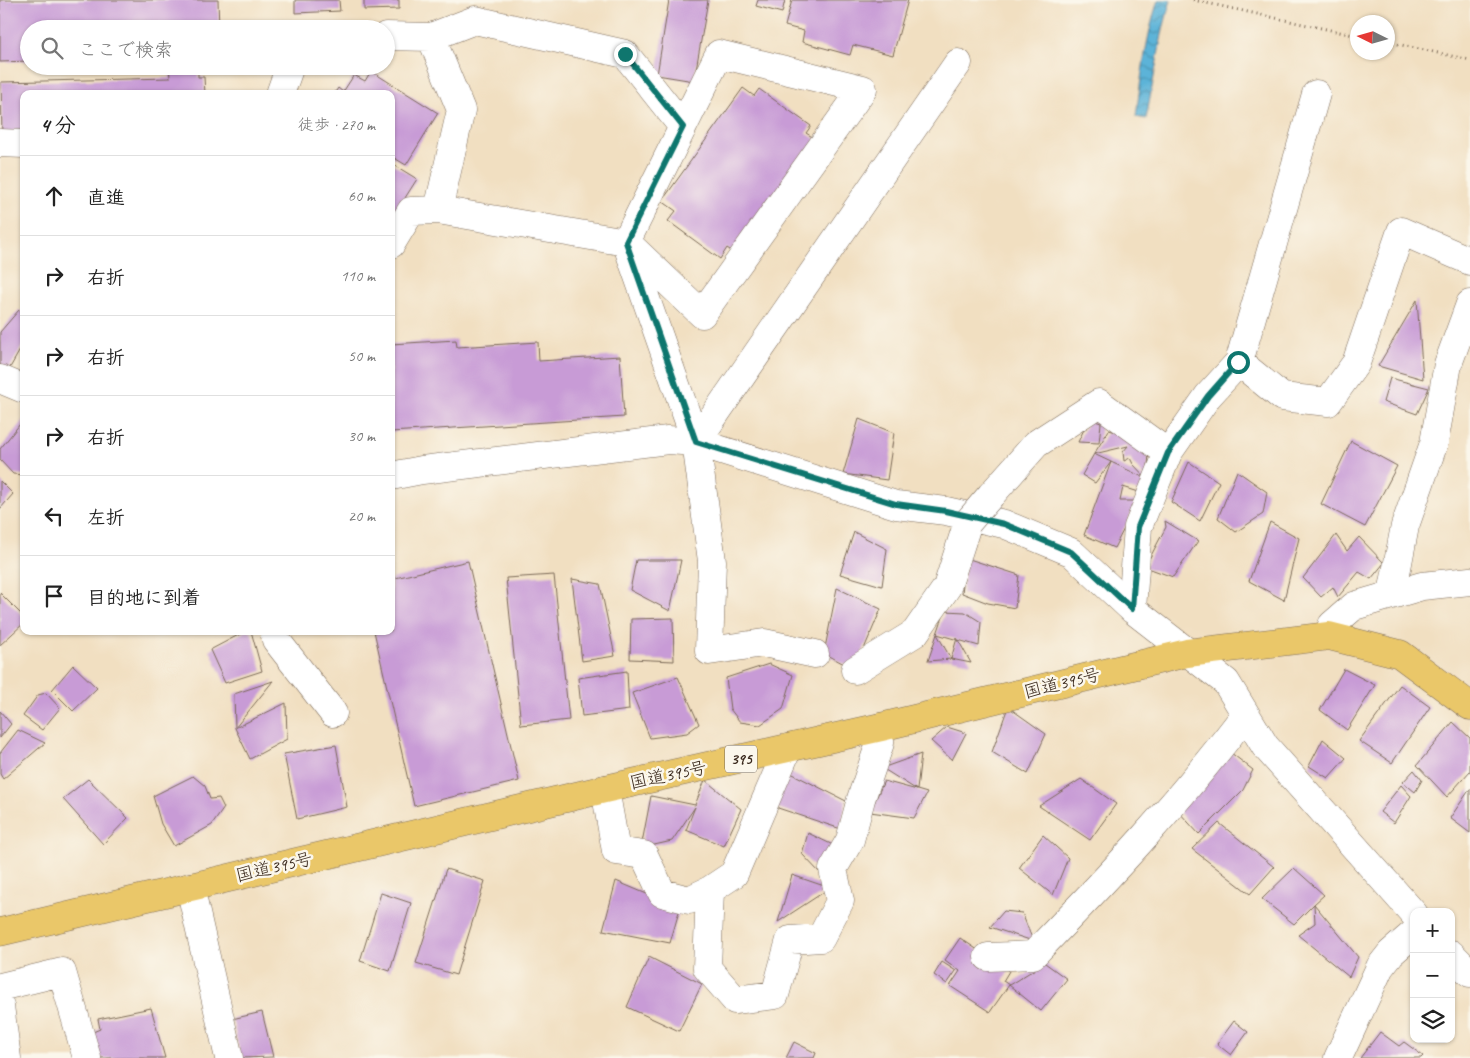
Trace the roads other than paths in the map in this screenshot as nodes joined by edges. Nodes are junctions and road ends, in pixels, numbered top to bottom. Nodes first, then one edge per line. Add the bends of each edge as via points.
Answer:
1 (395, 36) edge
2 (431, 37) junction
3 (958, 63) dead end
4 (287, 75) edge
5 (281, 90) edge
6 (1316, 94) dead end
7 (683, 127) junction
8 (0, 143) edge
9 (20, 144) edge
10 (438, 210) junction
11 (395, 237) edge
12 (626, 242) junction
13 (1470, 261) edge
14 (1470, 304) edge
15 (1238, 362) junction
16 (0, 379) edge
17 (20, 387) edge
18 (696, 442) junction
19 (1168, 453) junction
20 (395, 475) edge
21 (1470, 581) edge
22 (1392, 594) junction
23 (1132, 609) junction
24 (275, 635) edge
25 (1329, 636) junction
26 (1187, 653) junction
27 (815, 654) dead end
28 (855, 670) dead end
29 (1470, 706) edge
30 (333, 713) dead end
31 (1245, 715) junction
32 (881, 727) junction
33 (788, 748) junction
34 (605, 788) junction
35 (190, 887) junction
36 (710, 890) junction
37 (1410, 909) edge
38 (0, 932) edge
39 (1410, 936) edge
40 (988, 957) dead end
41 (1455, 958) edge
42 (1470, 973) edge
43 (0, 986) edge
44 (0, 1006) edge
45 (7, 1058) edge
46 (87, 1058) edge
47 (230, 1058) edge
48 (1338, 1058) edge

1 - 2 street
2 - 7 street via 475,20 625,54
2 - 10 street via 461,110
3 - 18 street
4 - 5 street
6 - 15 street
7 - 12 street
7 - 12 street via 719,54 863,89 702,314
8 - 9 street
10 - 11 street via 411,211
10 - 12 street
12 - 18 street
13 - 15 street via 1401,231 1356,363 1328,402 1282,397
14 - 22 street via 1448,364 1434,443 1406,526
15 - 19 street via 1208,396
16 - 17 street
18 - 20 street via 668,440
18 - 23 street via 896,504 1004,524 1071,552
18 - 27 street via 712,561 709,651 764,643
19 - 23 street via 1138,527
19 - 28 street, bridge via 1099,402 1036,444 968,522 947,587 915,633
21 - 22 street via 1422,586
22 - 25 street via 1354,606 1332,625
23 - 26 street
24 - 30 street
25 - 26 highway, 国道395号 / 395
25 - 29 highway, 国道395号 / 395 via 1400,654
26 - 31 street via 1226,682
26 - 32 highway, 国道395号 / 395
31 - 37 street via 1265,746
31 - 40 street via 1173,806 1033,955
32 - 33 highway, 国道395号 / 395
32 - 36 street via 880,743 860,799 850,840 833,869 840,901 821,938 790,940 775,995 735,1000 707,968
33 - 34 highway, 国道395号 / 395
33 - 36 street via 734,874
34 - 35 highway, 国道395号 / 395
34 - 36 street via 616,851 644,855 662,893 689,900
35 - 38 highway, 国道395号 / 395
35 - 47 street
39 - 48 street via 1380,967
41 - 42 street
43 - 46 street via 62,972
44 - 45 street

